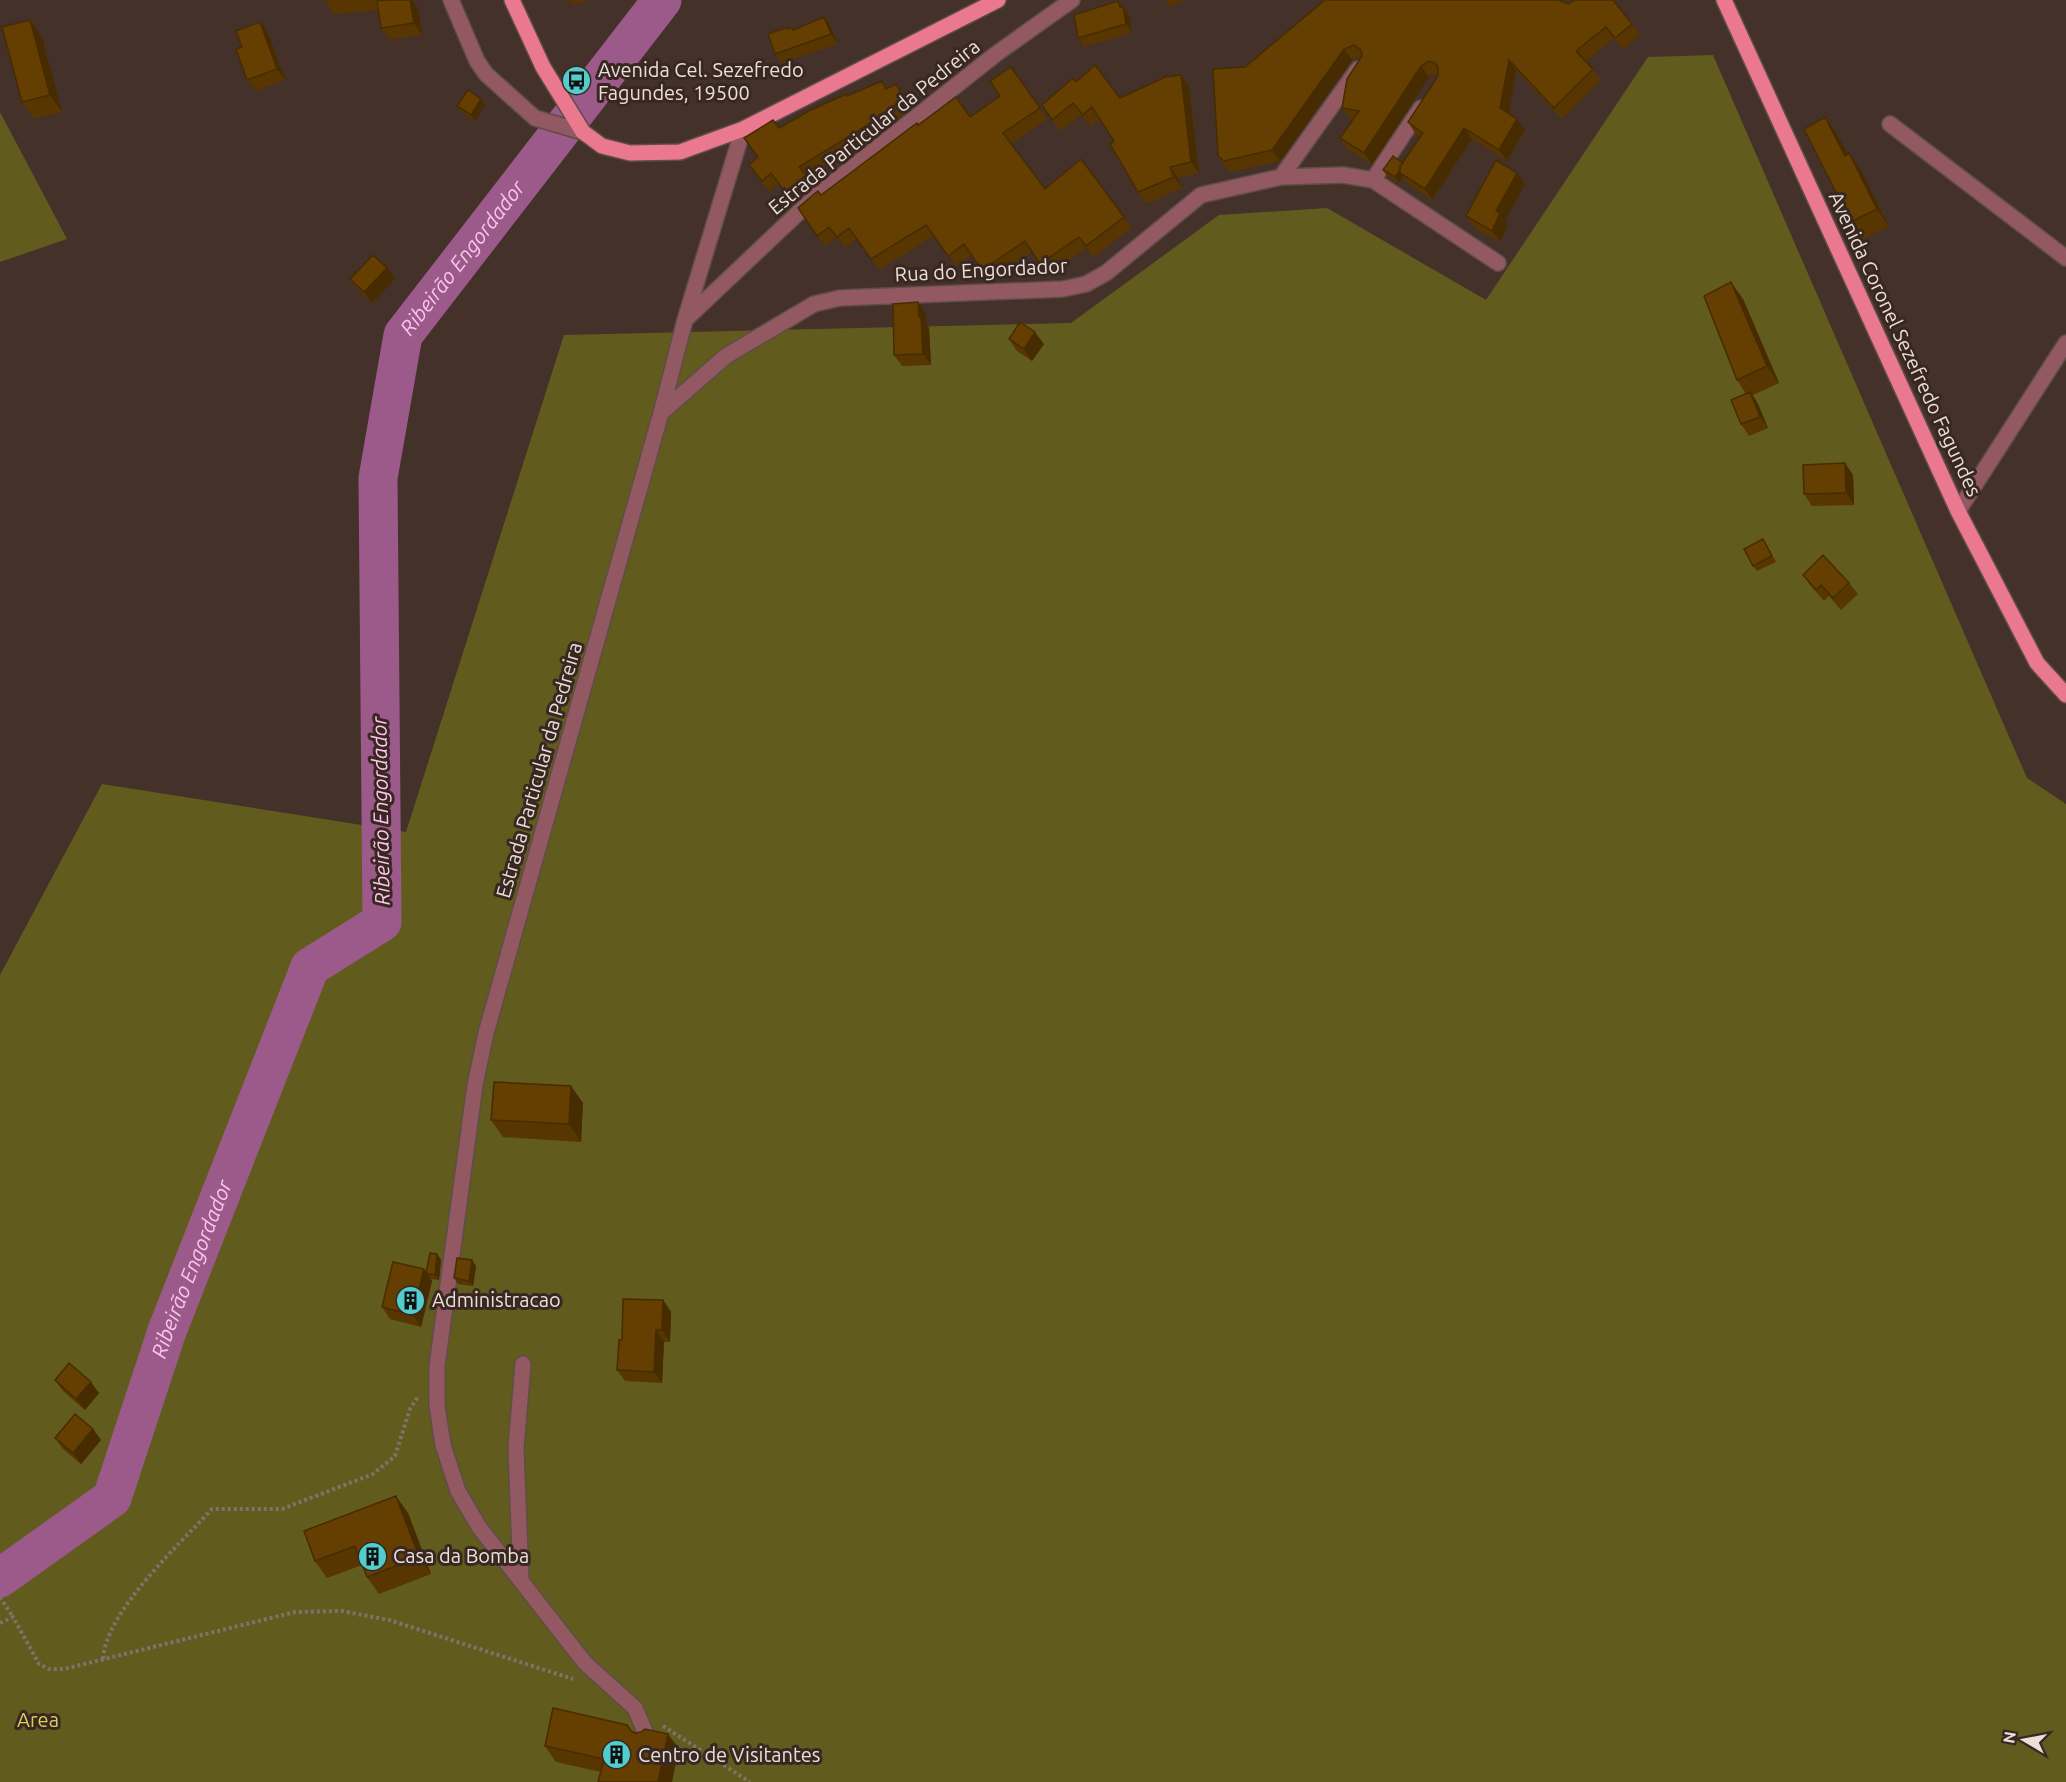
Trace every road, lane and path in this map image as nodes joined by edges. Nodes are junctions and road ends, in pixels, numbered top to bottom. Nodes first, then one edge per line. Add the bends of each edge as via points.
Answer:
1 (451, 0) edge
2 (512, 0) edge
3 (998, 0) edge
4 (1072, 0) edge
5 (1724, 0) edge
6 (1360, 66) edge
7 (1431, 92) edge
8 (1890, 124) dead end
9 (742, 129) junction
10 (583, 132) junction
11 (1281, 177) junction
12 (1373, 180) junction
13 (2066, 258) edge
14 (1498, 263) dead end
15 (685, 320) junction
16 (2066, 343) edge
17 (661, 413) junction
18 (1958, 511) junction
19 (2066, 695) edge
20 (523, 1364) dead end
21 (421, 1392) dead end
22 (521, 1580) junction
23 (0, 1597) edge
24 (13, 1617) junction
25 (0, 1623) edge
26 (103, 1659) junction
27 (575, 1679) dead end
28 (635, 1708) junction
29 (648, 1739) edge
30 (750, 1782) edge

1 - 10 street via 486,74 535,118
2 - 10 main road via 543,67
3 - 9 main road
4 - 15 street, Estrada Particular da Pedreira via 996,54 815,197
5 - 18 main road, Avenida Coronel Sezefredo Fagundes
6 - 11 street
7 - 12 street
8 - 13 street
9 - 10 main road via 680,152 630,153 602,146
9 - 15 street, Estrada Particular da Pedreira
11 - 12 street, Rua do Engordador via 1343,175
11 - 17 street, Rua do Engordador via 1201,195 1106,273 1086,284 1063,289 840,298 814,304 726,356
12 - 14 street, Rua do Engordador
15 - 17 street, Estrada Particular da Pedreira
16 - 18 street
17 - 22 street, Estrada Particular da Pedreira via 486,1033 475,1085 437,1366 443,1445 458,1491 479,1527
18 - 19 main road, Avenida Coronel Sezefredo Fagundes via 2037,663
20 - 22 street via 516,1448
21 - 26 path via 410,1409 395,1456 373,1474 282,1509 212,1509 132,1595 104,1646
22 - 28 street, Estrada Particular da Pedreira via 585,1663
23 - 24 path
24 - 25 path
24 - 26 path via 39,1664 49,1669
26 - 27 path via 295,1612 342,1611 389,1620
28 - 29 street
28 - 30 path

